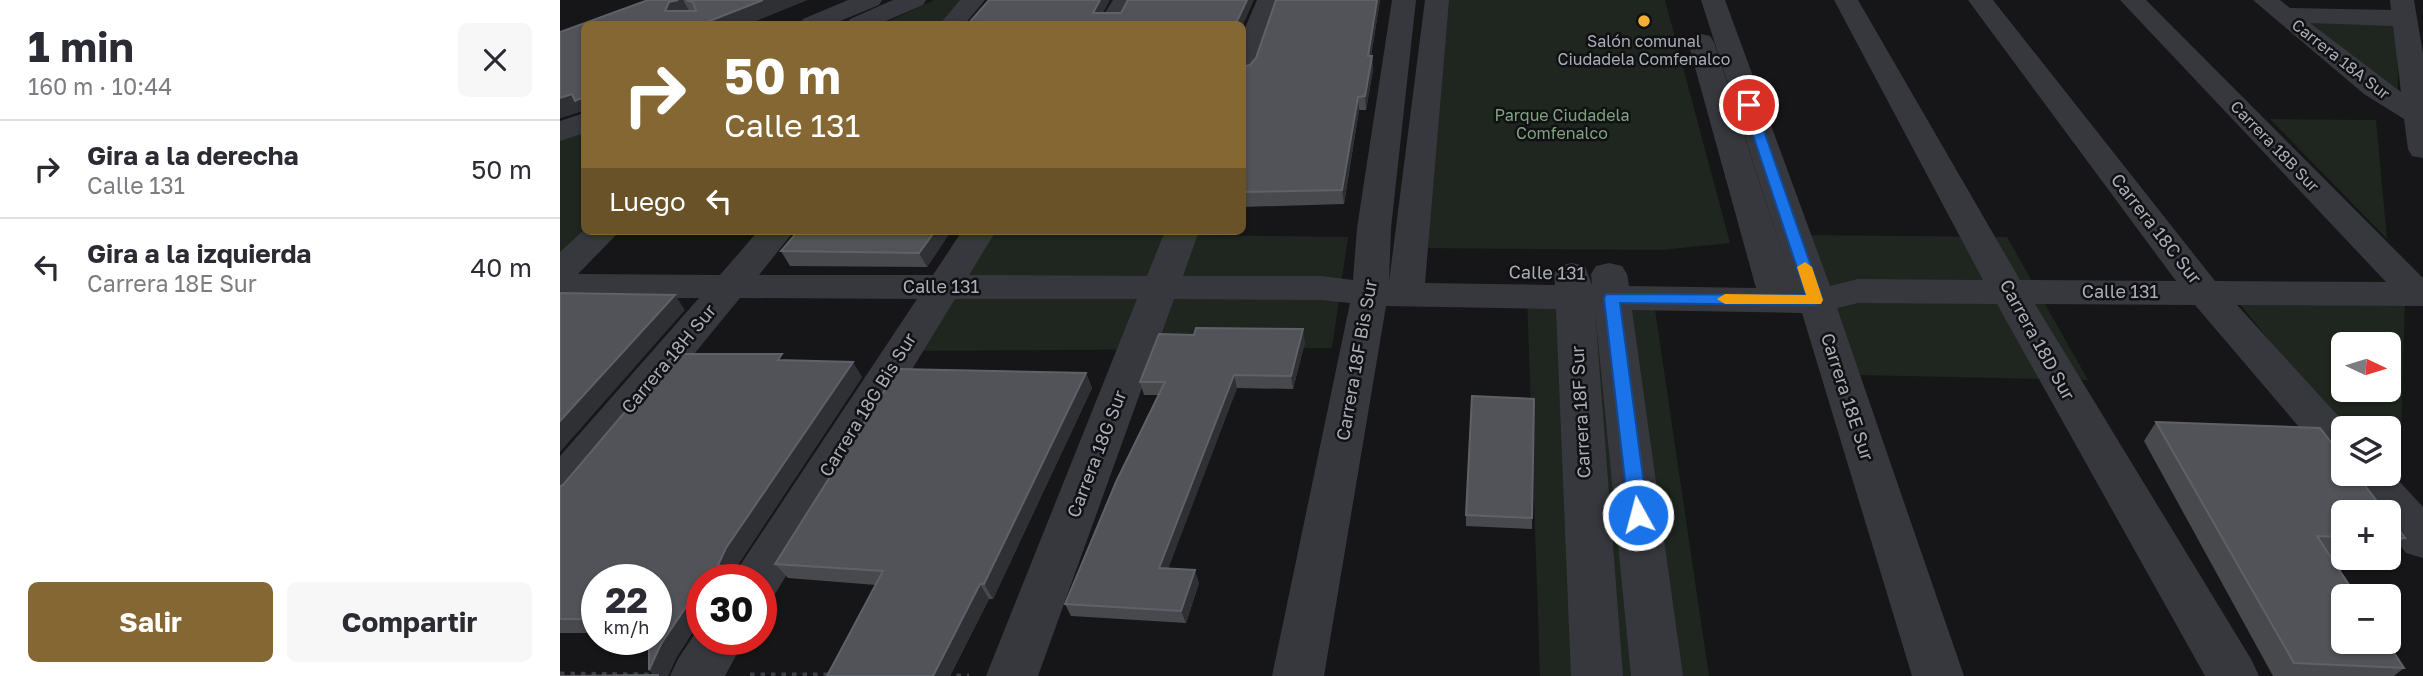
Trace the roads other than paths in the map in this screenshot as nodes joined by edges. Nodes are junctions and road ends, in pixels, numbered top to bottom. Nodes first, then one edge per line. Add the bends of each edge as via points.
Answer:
1 (870, 0) edge
2 (914, 0) edge
3 (973, 0) edge
4 (1125, 0) edge
5 (1269, 0) edge
6 (1404, 0) edge
7 (1437, 0) edge
8 (1689, 0) edge
9 (1713, 0) edge
10 (1846, 0) edge
11 (1980, 0) edge
12 (2132, 0) edge
13 (2402, 6) edge
14 (2275, 8) edge
15 (819, 21) edge
16 (866, 21) edge
17 (956, 21) edge
18 (1112, 21) edge
19 (1246, 60) edge
20 (2419, 106) edge
21 (581, 123) edge
22 (560, 132) edge
23 (2423, 149) edge
24 (599, 235) edge
25 (774, 235) edge
26 (976, 235) edge
27 (1181, 235) edge
28 (560, 271) edge
29 (1389, 282) junction
30 (560, 286) edge
31 (730, 286) junction
32 (1592, 286) junction
33 (943, 287) junction
34 (1161, 288) junction
35 (1794, 289) junction
36 (2011, 291) junction
37 (2204, 292) junction
38 (2420, 293) edge
39 (2331, 435) edge
40 (560, 486) edge
41 (2377, 486) edge
42 (2423, 539) edge
43 (768, 564) edge
44 (1012, 676) edge
45 (1298, 676) edge
46 (1597, 676) edge
47 (1657, 676) edge
48 (1938, 676) edge
49 (2233, 676) edge

1 - 15 street
2 - 16 street
3 - 17 street
4 - 18 street
5 - 19 street
6 - 29 street, Carrera 18F Bis Sur via 1374,228
7 - 29 street, Carrera 18F Bis Sur
8 - 35 street, Carrera 18E Sur
9 - 35 street, Carrera 18E Sur
10 - 36 street, Carrera 18D Sur via 1957,204
11 - 37 street, Carrera 18C Sur
12 - 38 street, Carrera 18B Sur
13 - 14 street via 2396,18
13 - 20 street
14 - 20 street, Carrera 18A Sur via 2374,88
20 - 23 street
21 - 22 street
24 - 28 street
25 - 31 street, Carrera 18H Sur
26 - 33 street, Carrera 18G Bis Sur
27 - 34 street, Carrera 18G Sur
29 - 32 street, Calle 131
29 - 34 street, Calle 131 via 1321,288
29 - 45 street, Carrera 18F Bis Sur
30 - 31 street, Calle 131
31 - 33 street, Calle 131
31 - 40 street, Carrera 18H Sur
32 - 35 street, Calle 131
32 - 46 street, Carrera 18F Sur
32 - 47 street
33 - 34 street, Calle 131
33 - 43 street, Carrera 18G Bis Sur
34 - 44 street, Carrera 18G Sur
35 - 36 street, Calle 131
35 - 48 street, Carrera 18E Sur
36 - 37 street, Calle 131
36 - 49 street, Carrera 18D Sur
37 - 38 street, Calle 131
37 - 39 street, Carrera 18C Sur
41 - 42 street

